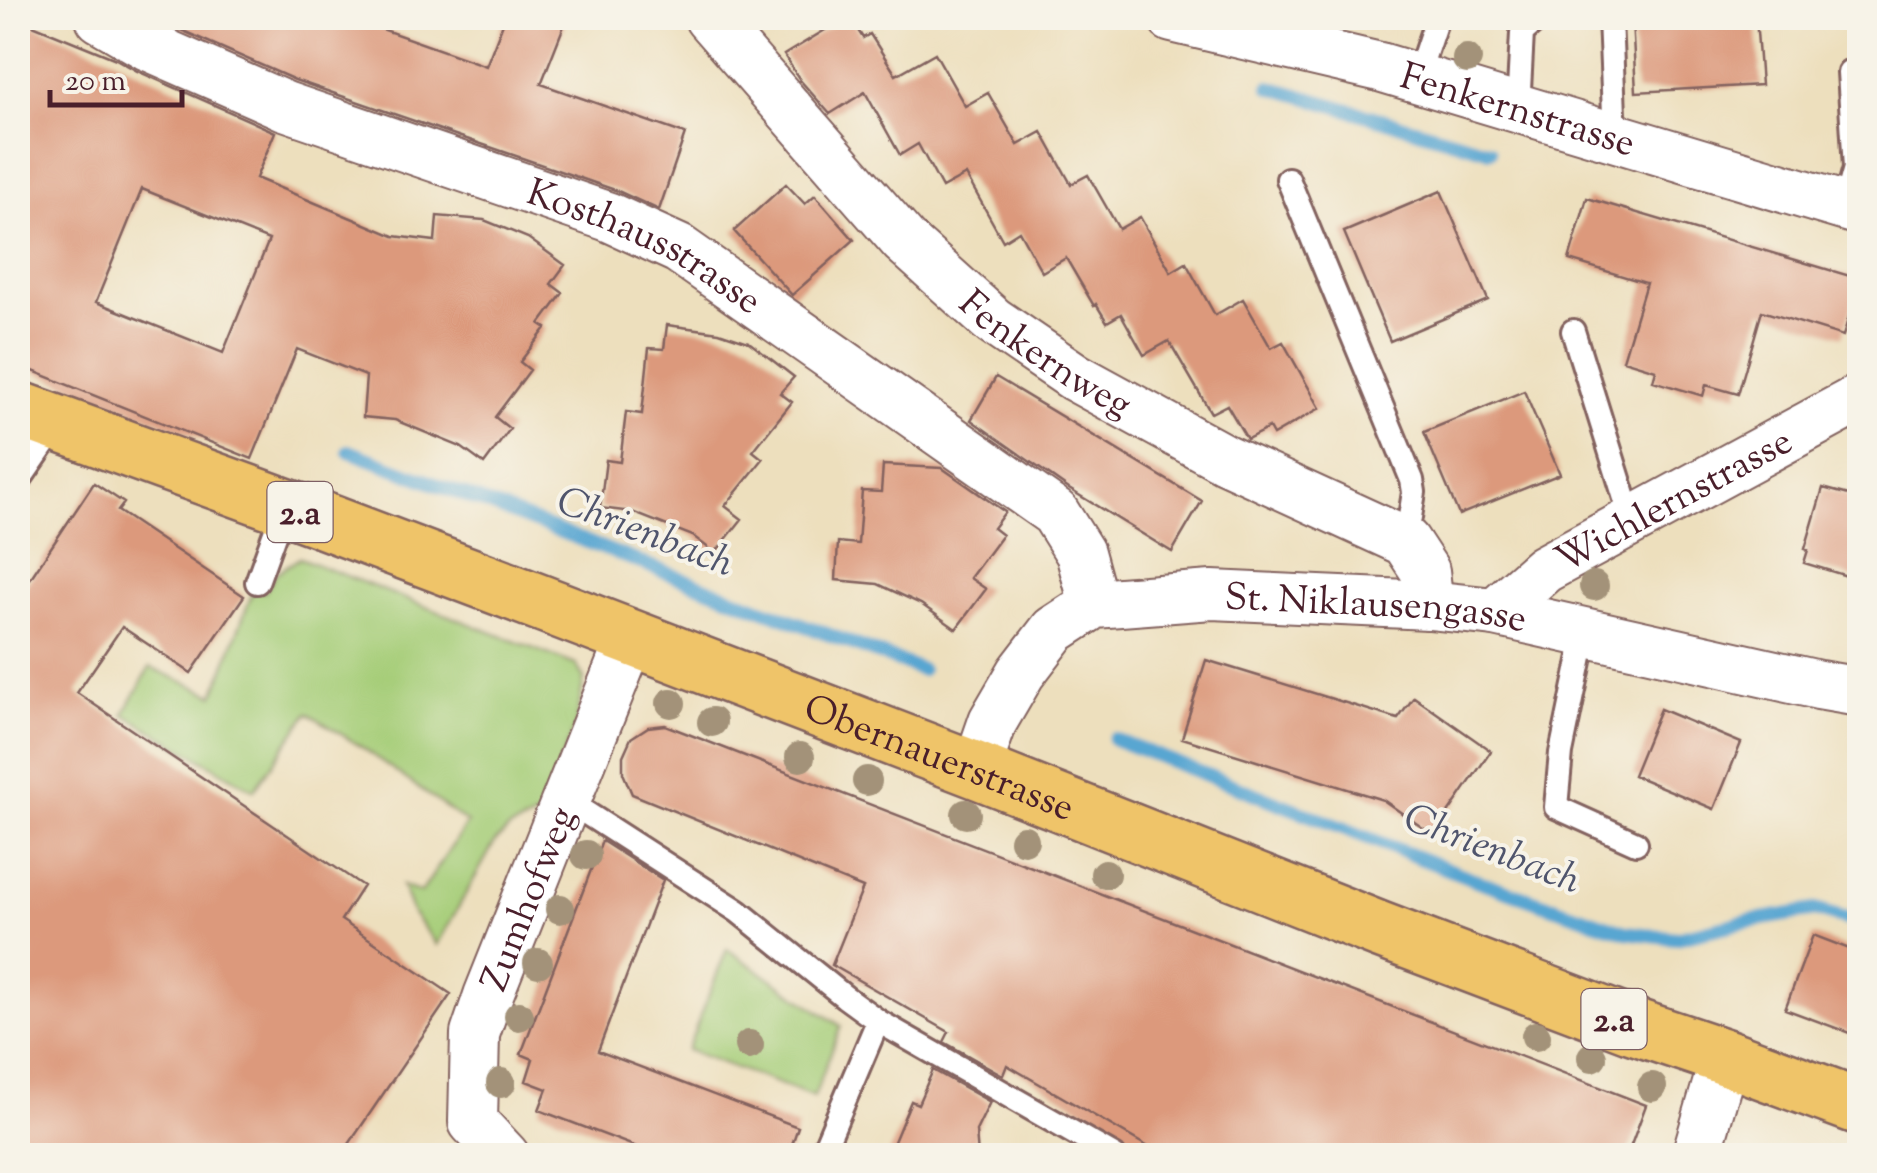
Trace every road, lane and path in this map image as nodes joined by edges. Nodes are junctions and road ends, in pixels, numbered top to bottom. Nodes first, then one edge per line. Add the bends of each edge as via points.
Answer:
1 (100, 18) edge
2 (709, 18) edge
3 (1172, 18) edge
4 (1437, 18) edge
5 (1539, 18) edge
6 (1610, 18) edge
7 (1849, 72) dead end
8 (1417, 78) junction
9 (1518, 109) junction
10 (1615, 138) junction
11 (1288, 179) dead end
12 (1852, 209) edge
13 (1573, 330) dead end
14 (1860, 398) edge
15 (38, 416) edge
16 (18, 482) edge
17 (284, 508) junction
18 (1632, 521) junction
19 (1406, 542) junction
20 (257, 582) dead end
21 (1094, 604) junction
22 (1429, 605) junction
23 (1494, 612) junction
24 (1586, 632) junction
25 (631, 638) junction
26 (1860, 692) edge
27 (976, 770) junction
28 (566, 800) junction
29 (1636, 843) dead end
30 (878, 1021) junction
31 (1725, 1057) junction
32 (1860, 1107) edge
33 (506, 1156) edge
34 (820, 1156) edge
35 (1114, 1156) edge
36 (1696, 1156) edge

1 - 21 street, Kosthausstrasse via 284,106 609,217 679,250 1055,512 1080,552
2 - 19 street, Fenkernweg via 904,242 993,322 1075,377 1225,459
3 - 8 street, Fenkernstrasse
4 - 8 lane
5 - 9 lane via 1522,33
6 - 10 lane
7 - 12 lane
8 - 9 street, Fenkernstrasse
9 - 10 street, Fenkernstrasse
10 - 12 street, Fenkernstrasse
11 - 19 lane via 1412,480
13 - 18 lane
14 - 18 street, Wichlernstrasse
15 - 16 lane
15 - 17 main road, Obernauerstrasse / 2.a
17 - 20 lane
17 - 25 main road, Obernauerstrasse / 2.a
18 - 23 street, Wichlernstrasse via 1544,569
19 - 22 street via 1425,571
21 - 22 street, St. Niklausengasse via 1212,595
21 - 27 street, St. Niklausengasse via 1054,630 1021,673 993,721
22 - 23 street, St. Niklausengasse
23 - 24 street, St. Niklausengasse
24 - 26 street, St. Niklausengasse
24 - 29 lane via 1556,807
25 - 27 main road, Obernauerstrasse / 2.a
25 - 28 street, Zumhofweg
27 - 31 main road, Obernauerstrasse / 2.a via 1367,926
28 - 30 lane via 738,911
28 - 33 street, Zumhofweg via 475,1034 473,1122
30 - 34 lane
30 - 35 lane
31 - 32 main road, Obernauerstrasse / 2.a
31 - 36 street

